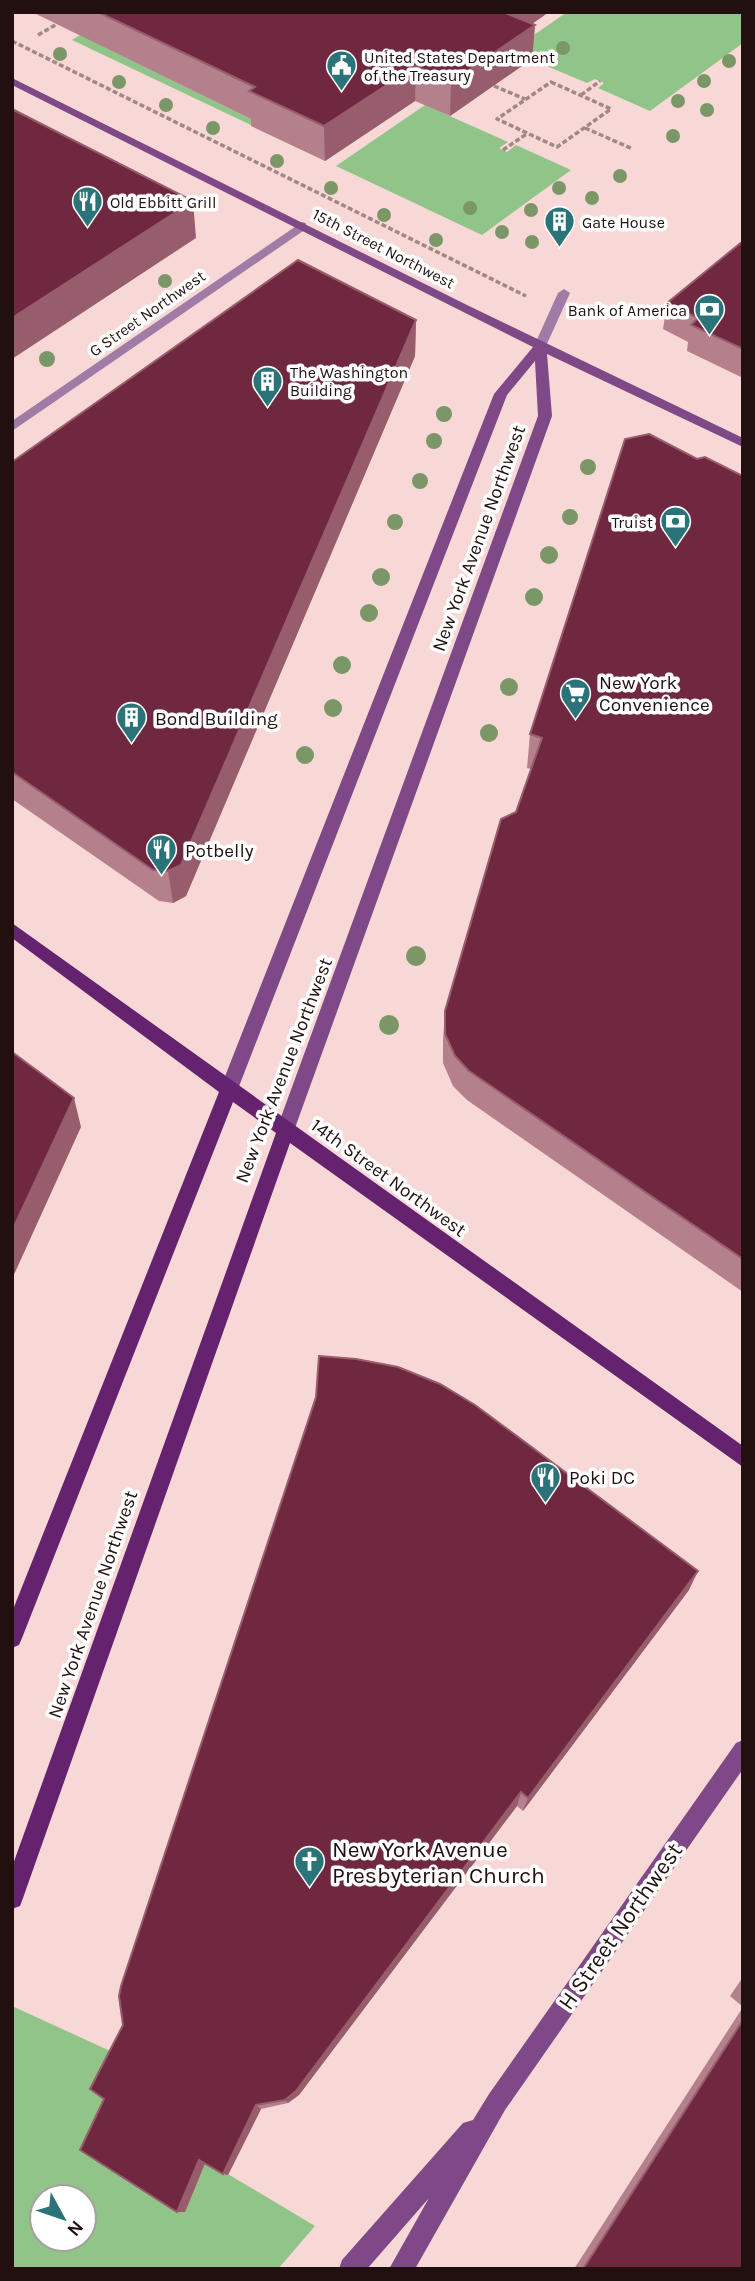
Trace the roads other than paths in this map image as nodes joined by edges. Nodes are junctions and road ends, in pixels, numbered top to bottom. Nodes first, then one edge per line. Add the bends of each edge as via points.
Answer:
1 (12, 81) edge
2 (302, 226) junction
3 (564, 293) dead end
4 (540, 346) junction
5 (12, 427) edge
6 (743, 443) edge
7 (12, 929) edge
8 (229, 1088) junction
9 (286, 1128) junction
10 (743, 1458) edge
11 (12, 1638) edge
12 (743, 1750) edge
13 (12, 1898) edge
14 (497, 2102) junction
15 (351, 2269) edge
16 (401, 2269) edge

1 - 2 main road, 15th Street Northwest
2 - 4 main road, 15th Street Northwest
2 - 5 street, G Street Northwest
3 - 4 street
4 - 6 main road, 15th Street Northwest
4 - 8 main road, New York Avenue Northwest via 501,394
4 - 9 main road, New York Avenue Northwest via 545,416
7 - 8 main road, 14th Street Northwest
8 - 9 main road, 14th Street Northwest
8 - 11 main road, New York Avenue Northwest
9 - 10 main road, 14th Street Northwest
9 - 13 main road, New York Avenue Northwest
12 - 14 main road, H Street Northwest
14 - 15 main road, H Street Northwest
14 - 16 main road, H Street Northwest

